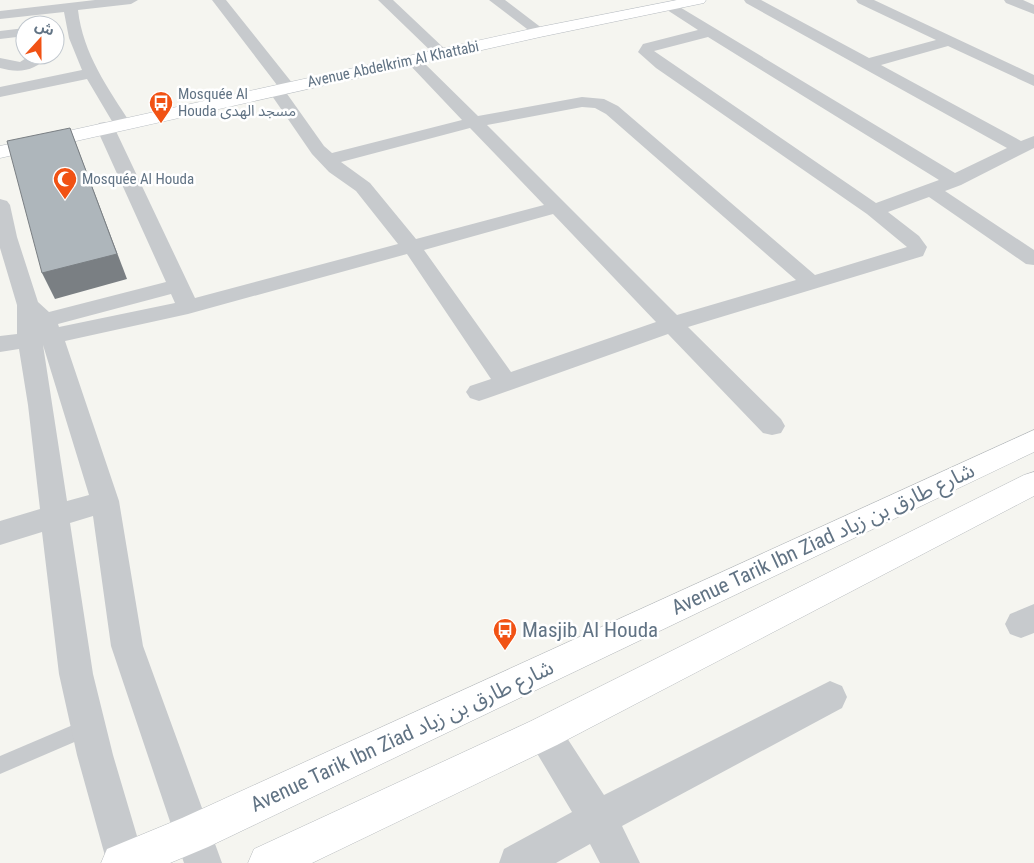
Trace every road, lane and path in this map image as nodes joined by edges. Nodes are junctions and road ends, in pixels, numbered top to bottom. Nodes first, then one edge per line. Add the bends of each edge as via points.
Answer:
1 (130, 0) edge
2 (219, 0) edge
3 (385, 0) edge
4 (496, 0) edge
5 (700, 0) edge
6 (751, 0) edge
7 (863, 0) edge
8 (1011, 0) edge
9 (103, 2) edge
10 (668, 6) junction
11 (71, 7) junction
12 (1034, 10) edge
13 (0, 15) edge
14 (65, 30) edge
15 (73, 31) junction
16 (540, 32) junction
17 (709, 32) junction
18 (15, 33) edge
19 (0, 35) edge
20 (65, 38) edge
21 (950, 41) junction
22 (442, 54) junction
23 (413, 60) junction
24 (0, 63) edge
25 (866, 64) junction
26 (28, 65) edge
27 (92, 73) junction
28 (1034, 81) edge
29 (282, 89) junction
30 (0, 92) edge
31 (475, 122) junction
32 (113, 126) junction
33 (1027, 145) edge
34 (0, 152) edge
35 (327, 160) junction
36 (954, 180) junction
37 (930, 189) junction
38 (0, 204) edge
39 (558, 207) junction
40 (874, 210) junction
41 (4, 237) edge
42 (412, 247) junction
43 (1034, 259) edge
44 (812, 283) junction
45 (178, 286) junction
46 (188, 307) junction
47 (672, 324) junction
48 (36, 326) junction
49 (0, 342) edge
50 (505, 381) junction
51 (479, 392) dead end
52 (772, 426) dead end
53 (1034, 440) edge
54 (1034, 483) edge
55 (105, 500) junction
56 (55, 516) junction
57 (0, 533) edge
58 (830, 697) dead end
59 (87, 728) junction
60 (544, 733) junction
61 (0, 764) edge
62 (597, 819) junction
63 (198, 848) edge
64 (124, 862) edge
65 (268, 863) edge
66 (518, 863) edge
67 (621, 863) edge

1 - 9 street
2 - 29 street
3 - 22 street
4 - 16 street
5 - 10 main road, Avenue Abdelkrim Al Khattabi
6 - 25 street
7 - 21 street
8 - 12 street
9 - 11 street
10 - 16 main road, Avenue Abdelkrim Al Khattabi
10 - 17 street
11 - 13 street
11 - 15 street
14 - 15 street
15 - 20 street
15 - 27 street
16 - 22 main road, Avenue Abdelkrim Al Khattabi
17 - 36 street
17 - 40 street via 648,47 646,52
18 - 19 street
21 - 25 street
21 - 28 street
22 - 23 main road, Avenue Abdelkrim Al Khattabi
23 - 29 main road, Avenue Abdelkrim Al Khattabi
23 - 31 street
24 - 26 street via 9,67
25 - 33 street
27 - 30 street
27 - 32 street
29 - 32 main road, Avenue Abdelkrim Al Khattabi
29 - 35 street
31 - 35 street
31 - 39 street
31 - 44 street via 582,102 604,105
32 - 34 main road, Avenue Abdelkrim Al Khattabi
32 - 45 street
33 - 36 street
35 - 42 street via 363,187
36 - 37 street
37 - 40 street
37 - 43 street
38 - 41 street
39 - 42 street
39 - 47 street
40 - 44 street via 912,240 917,247 916,252
41 - 48 street
42 - 46 street
42 - 50 street
44 - 47 street
45 - 46 street
45 - 48 street
46 - 48 street
47 - 50 street
47 - 52 street
48 - 49 street
48 - 55 street
48 - 56 street
50 - 51 street
53 - 63 main road, Avenue Tarik Ibn Ziad شارع طارق بن زياد
54 - 60 main road
55 - 56 street
55 - 63 street via 127,646
56 - 57 street
56 - 59 street via 72,646
58 - 62 street
59 - 61 lane
59 - 64 street
60 - 62 street
60 - 65 main road
62 - 66 street
62 - 67 street
63 - 64 main road, Avenue Tarik Ibn Ziad شارع طارق بن زياد

